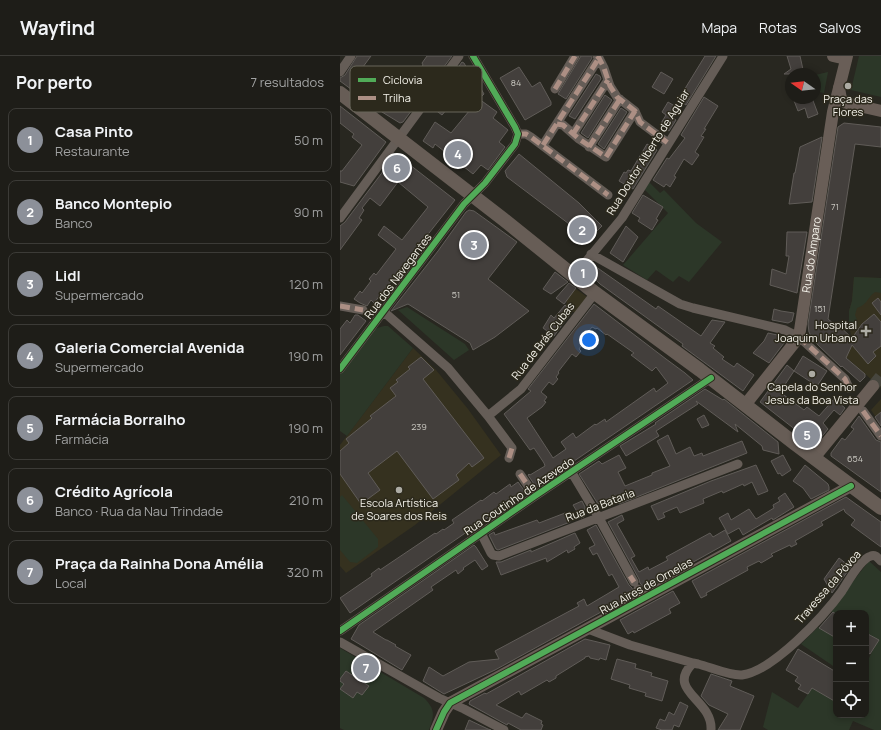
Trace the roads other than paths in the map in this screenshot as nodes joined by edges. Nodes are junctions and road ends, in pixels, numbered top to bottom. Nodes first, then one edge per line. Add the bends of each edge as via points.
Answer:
1 (351, 56) edge
2 (459, 56) edge
3 (473, 56) edge
4 (575, 56) edge
5 (723, 56) edge
6 (834, 56) edge
7 (598, 57) edge
8 (846, 58) edge
9 (452, 66) edge
10 (479, 66) edge
11 (482, 71) edge
12 (340, 72) edge
13 (608, 80) junction
14 (839, 88) junction
15 (555, 89) dead end
16 (340, 93) edge
17 (620, 99) junction
18 (350, 101) edge
19 (635, 111) junction
20 (881, 111) edge
21 (364, 112) edge
22 (418, 112) edge
23 (557, 124) junction
24 (518, 134) junction
25 (573, 134) junction
26 (398, 139) junction
27 (668, 143) junction
28 (543, 145) junction
29 (589, 147) junction
30 (608, 195) dead end
31 (473, 196) junction
32 (340, 218) edge
33 (591, 254) junction
34 (574, 276) junction
35 (595, 293) junction
36 (340, 306) edge
37 (363, 310) dead end
38 (384, 312) junction
39 (800, 337) junction
40 (340, 369) edge
41 (711, 378) junction
42 (873, 386) tunnel mouth
43 (849, 388) dead end
44 (745, 405) junction
45 (865, 415) dead end
46 (488, 416) junction
47 (881, 436) edge
48 (509, 458) dead end
49 (814, 458) junction
50 (738, 464) dead end
51 (572, 473) junction
52 (520, 474) dead end
53 (851, 486) junction
54 (535, 496) junction
55 (881, 508) edge
56 (599, 518) junction
57 (481, 533) junction
58 (881, 561) edge
59 (636, 586) junction
60 (588, 629) junction
61 (340, 631) edge
62 (340, 642) edge
63 (693, 664) junction
64 (450, 703) junction
65 (436, 730) edge
66 (504, 730) edge
67 (711, 730) edge

1 - 12 street
2 - 9 street
3 - 10 street
4 - 15 street
5 - 27 street, Rua Doutor Alberto de Aguiar
6 - 8 main road
7 - 13 street
7 - 23 street
8 - 14 main road
11 - 24 street
13 - 17 street
13 - 25 street
14 - 20 main road via 843,101
14 - 39 main road, Rua do Amparo via 833,112
16 - 18 main road
17 - 19 street
17 - 29 street
19 - 27 street via 640,122
19 - 29 street via 606,157
21 - 26 main road
22 - 26 street
23 - 25 street
23 - 28 street
24 - 28 street via 526,134
24 - 31 street, Rua dos Navegantes via 515,144
25 - 29 street
26 - 31 main road
26 - 32 street
27 - 33 street, Rua Doutor Alberto de Aguiar via 622,218
28 - 30 street
31 - 34 main road
31 - 38 street, Rua dos Navegantes via 464,204
33 - 34 street, Rua Doutor Alberto de Aguiar
33 - 39 street via 680,304 785,330
34 - 35 main road
35 - 41 main road
35 - 46 street, Rua de Brás Cubas via 521,388
36 - 37 street
38 - 40 street, Rua dos Navegantes
38 - 46 street via 448,368
39 - 43 street via 845,379
39 - 44 main road
41 - 44 main road
41 - 51 street, Rua Coutinho de Azevedo
42 - 49 main road
44 - 49 main road
45 - 47 street
46 - 48 street via 512,448
49 - 53 main road
50 - 56 street, Rua da Bataria
51 - 54 street, Rua Coutinho de Azevedo
51 - 56 street
52 - 54 street
53 - 55 main road
53 - 59 main road, Rua Aires de Ornelas
54 - 57 street, Rua Coutinho de Azevedo
56 - 57 street, Rua da Bataria via 499,556 491,553
56 - 59 street
57 - 61 street, Rua Coutinho de Azevedo
58 - 63 street, Travessa da Póvoa via 878,557 871,556 863,562 820,617 787,649 762,668 736,675
59 - 60 main road, Rua Aires de Ornelas
60 - 63 street
60 - 64 main road, Rua Aires de Ornelas
62 - 64 street
63 - 67 street via 686,670 685,685 706,712 711,722
64 - 65 main road
64 - 66 street

